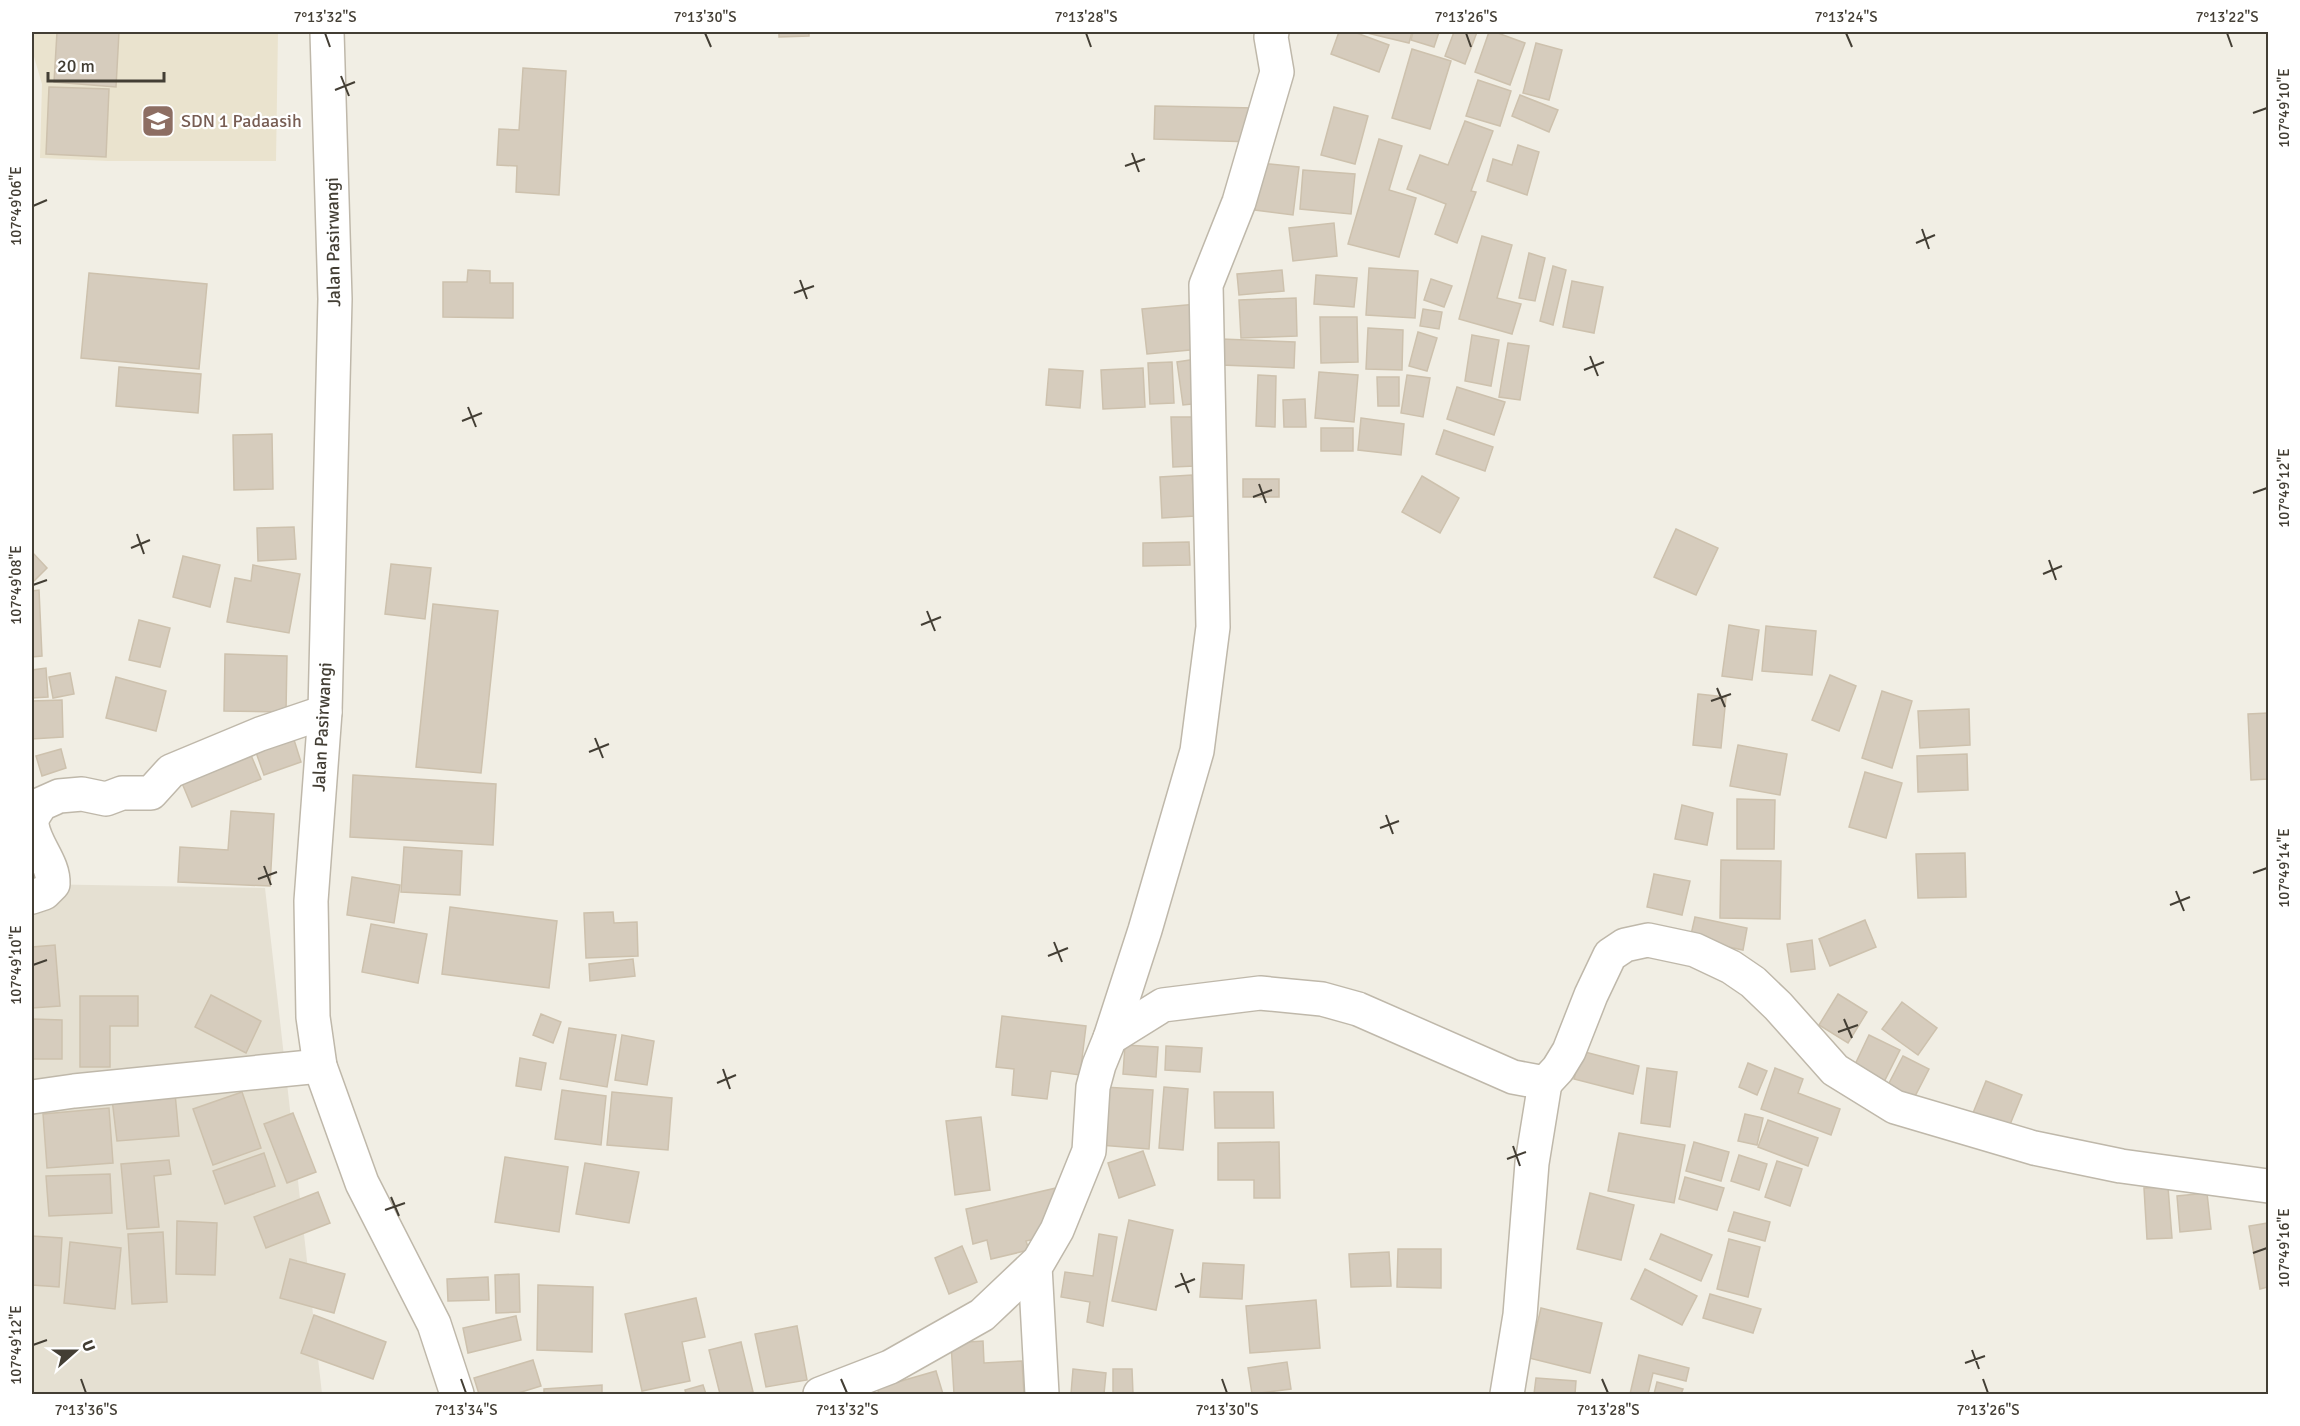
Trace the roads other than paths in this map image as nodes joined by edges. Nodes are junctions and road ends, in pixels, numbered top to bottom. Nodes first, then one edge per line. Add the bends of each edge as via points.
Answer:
1 (327, 32) edge
2 (1272, 32) edge
3 (325, 712) junction
4 (32, 818) edge
5 (32, 825) edge
6 (32, 897) edge
7 (1110, 1038) junction
8 (320, 1066) junction
9 (1545, 1083) junction
10 (32, 1097) edge
11 (2268, 1186) edge
12 (1035, 1266) junction
13 (457, 1395) edge
14 (820, 1395) edge
15 (1042, 1395) edge
16 (1507, 1395) edge

1 - 3 street, Jalan Pasirwangi via 335,299
2 - 7 street via 1277,72 1239,202 1206,285 1213,627 1197,751
3 - 4 street via 171,771 151,793 122,793 106,800 82,794 58,796 41,804
3 - 8 street, Jalan Pasirwangi via 311,901 313,1017
5 - 6 street via 53,875 53,884
7 - 9 street via 1163,1005 1260,993 1322,999 1358,1009 1513,1077
7 - 12 street via 1094,1087 1089,1150 1057,1230
8 - 10 street
8 - 13 street, Jalan Pasirwangi via 362,1184 434,1324
9 - 11 street via 1569,1051 1610,955 1625,945 1648,940 1695,950 1754,982 1835,1070 1894,1107 2034,1148 2121,1166
9 - 16 street via 1532,1163 1520,1315
12 - 14 street via 982,1315 890,1366
12 - 15 street

